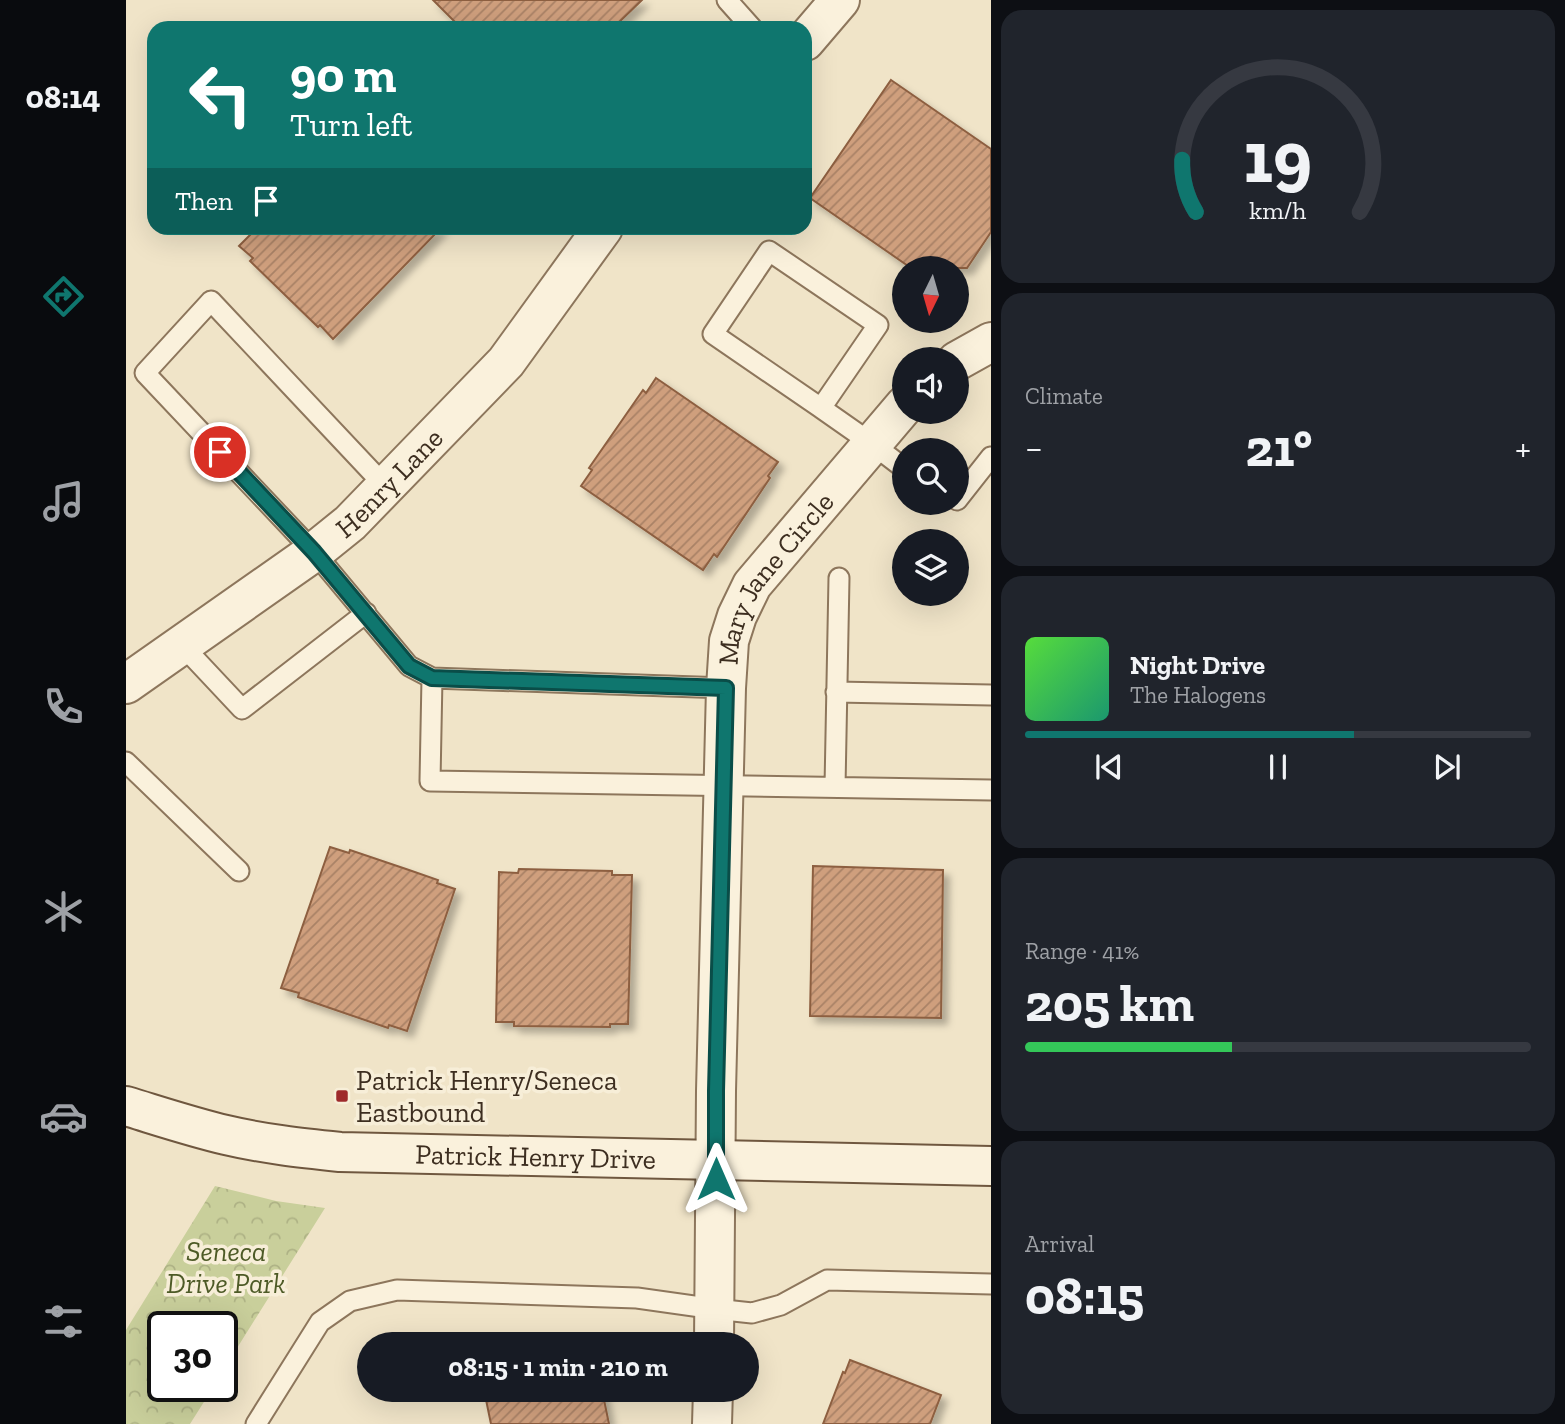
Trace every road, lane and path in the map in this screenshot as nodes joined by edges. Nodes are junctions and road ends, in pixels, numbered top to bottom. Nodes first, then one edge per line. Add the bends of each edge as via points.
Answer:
1 (727, 0) edge
2 (840, 0) edge
3 (746, 21) edge
4 (812, 33) edge
5 (598, 235) edge
6 (991, 342) edge
7 (969, 354) edge
8 (821, 408) junction
9 (892, 420) edge
10 (872, 443) junction
11 (991, 457) edge
12 (892, 459) edge
13 (969, 485) edge
14 (386, 486) junction
15 (314, 552) junction
16 (839, 578) dead end
17 (366, 613) junction
18 (181, 645) junction
19 (432, 678) junction
20 (126, 684) edge
21 (726, 688) junction
22 (836, 692) junction
23 (991, 695) edge
24 (126, 762) edge
25 (724, 785) junction
26 (835, 787) junction
27 (991, 790) edge
28 (239, 871) dead end
29 (126, 1106) edge
30 (716, 1160) junction
31 (991, 1166) edge
32 (991, 1284) edge
33 (715, 1327) edge
34 (713, 1402) edge
35 (256, 1424) edge
36 (712, 1424) edge

1 - 3 lane
2 - 4 street
5 - 14 street, Henry Lane via 506,362
6 - 7 street
8 - 8 lane via 713,334 769,251 878,325
8 - 10 lane
9 - 10 street, Mary Jane Circle
10 - 12 lane
10 - 21 street, Mary Jane Circle via 752,585 729,641
11 - 13 lane
14 - 15 street, Henry Lane
14 - 15 lane via 211,301 145,373
15 - 17 lane
15 - 18 street, Henry Lane
16 - 22 lane
17 - 18 lane via 242,709
17 - 19 lane via 409,666
18 - 20 street, Henry Lane
19 - 21 lane
19 - 25 lane via 430,781
21 - 25 street, Mary Jane Circle
22 - 23 lane
22 - 26 lane
24 - 28 lane
25 - 26 lane
25 - 30 street, Mary Jane Circle
26 - 27 lane
29 - 30 street, Patrick Henry Drive via 227,1135 340,1152
30 - 31 street, Patrick Henry Drive
30 - 33 street, Mary Jane Circle
32 - 33 lane via 827,1280 781,1305
33 - 35 lane via 637,1298 397,1290 349,1301 320,1322
34 - 36 street

